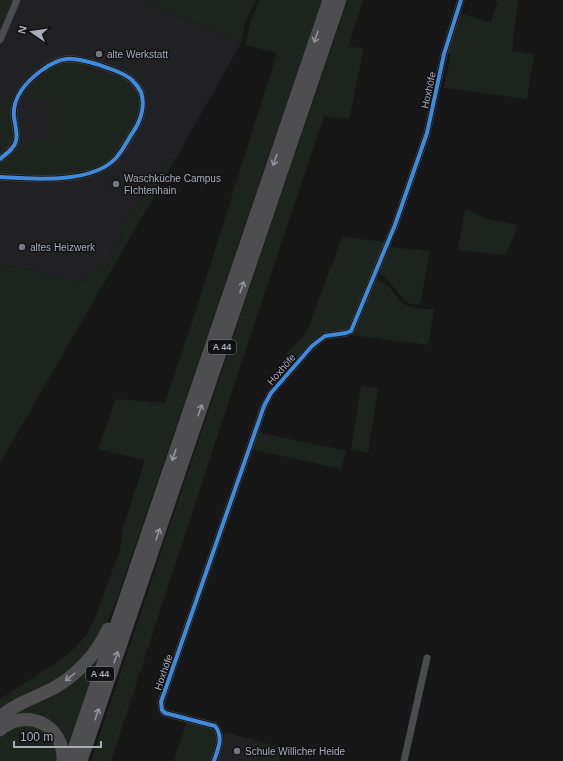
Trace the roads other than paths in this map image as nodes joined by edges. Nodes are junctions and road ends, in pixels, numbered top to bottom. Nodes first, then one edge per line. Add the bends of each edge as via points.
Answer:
1 (17, 0) edge
2 (329, 0) edge
3 (340, 0) edge
4 (461, 0) edge
5 (0, 40) edge
6 (0, 159) edge
7 (0, 177) edge
8 (129, 586) junction
9 (427, 658) dead end
10 (0, 717) edge
11 (0, 730) edge
12 (63, 761) edge
13 (78, 761) edge
14 (214, 761) edge
15 (404, 761) edge

1 - 5 street
2 -> 8 highway, A 44
13 -> 3 highway, A 44
4 - 14 street, Hoxhöfe via 444,54 427,133 373,280 351,331 325,336 312,346 270,393 161,702 165,713 215,726 220,731 221,739
6 - 7 street via 16,141 14,108 19,94 35,75 51,64 67,58 83,60 125,76 140,91 144,102 134,132 116,157 99,170 78,177
8 -> 10 highway via 101,644 82,667 59,685
8 - 13 highway, A 44
9 - 15 street
11 - 12 highway via 12,722 22,720 44,724 59,738

